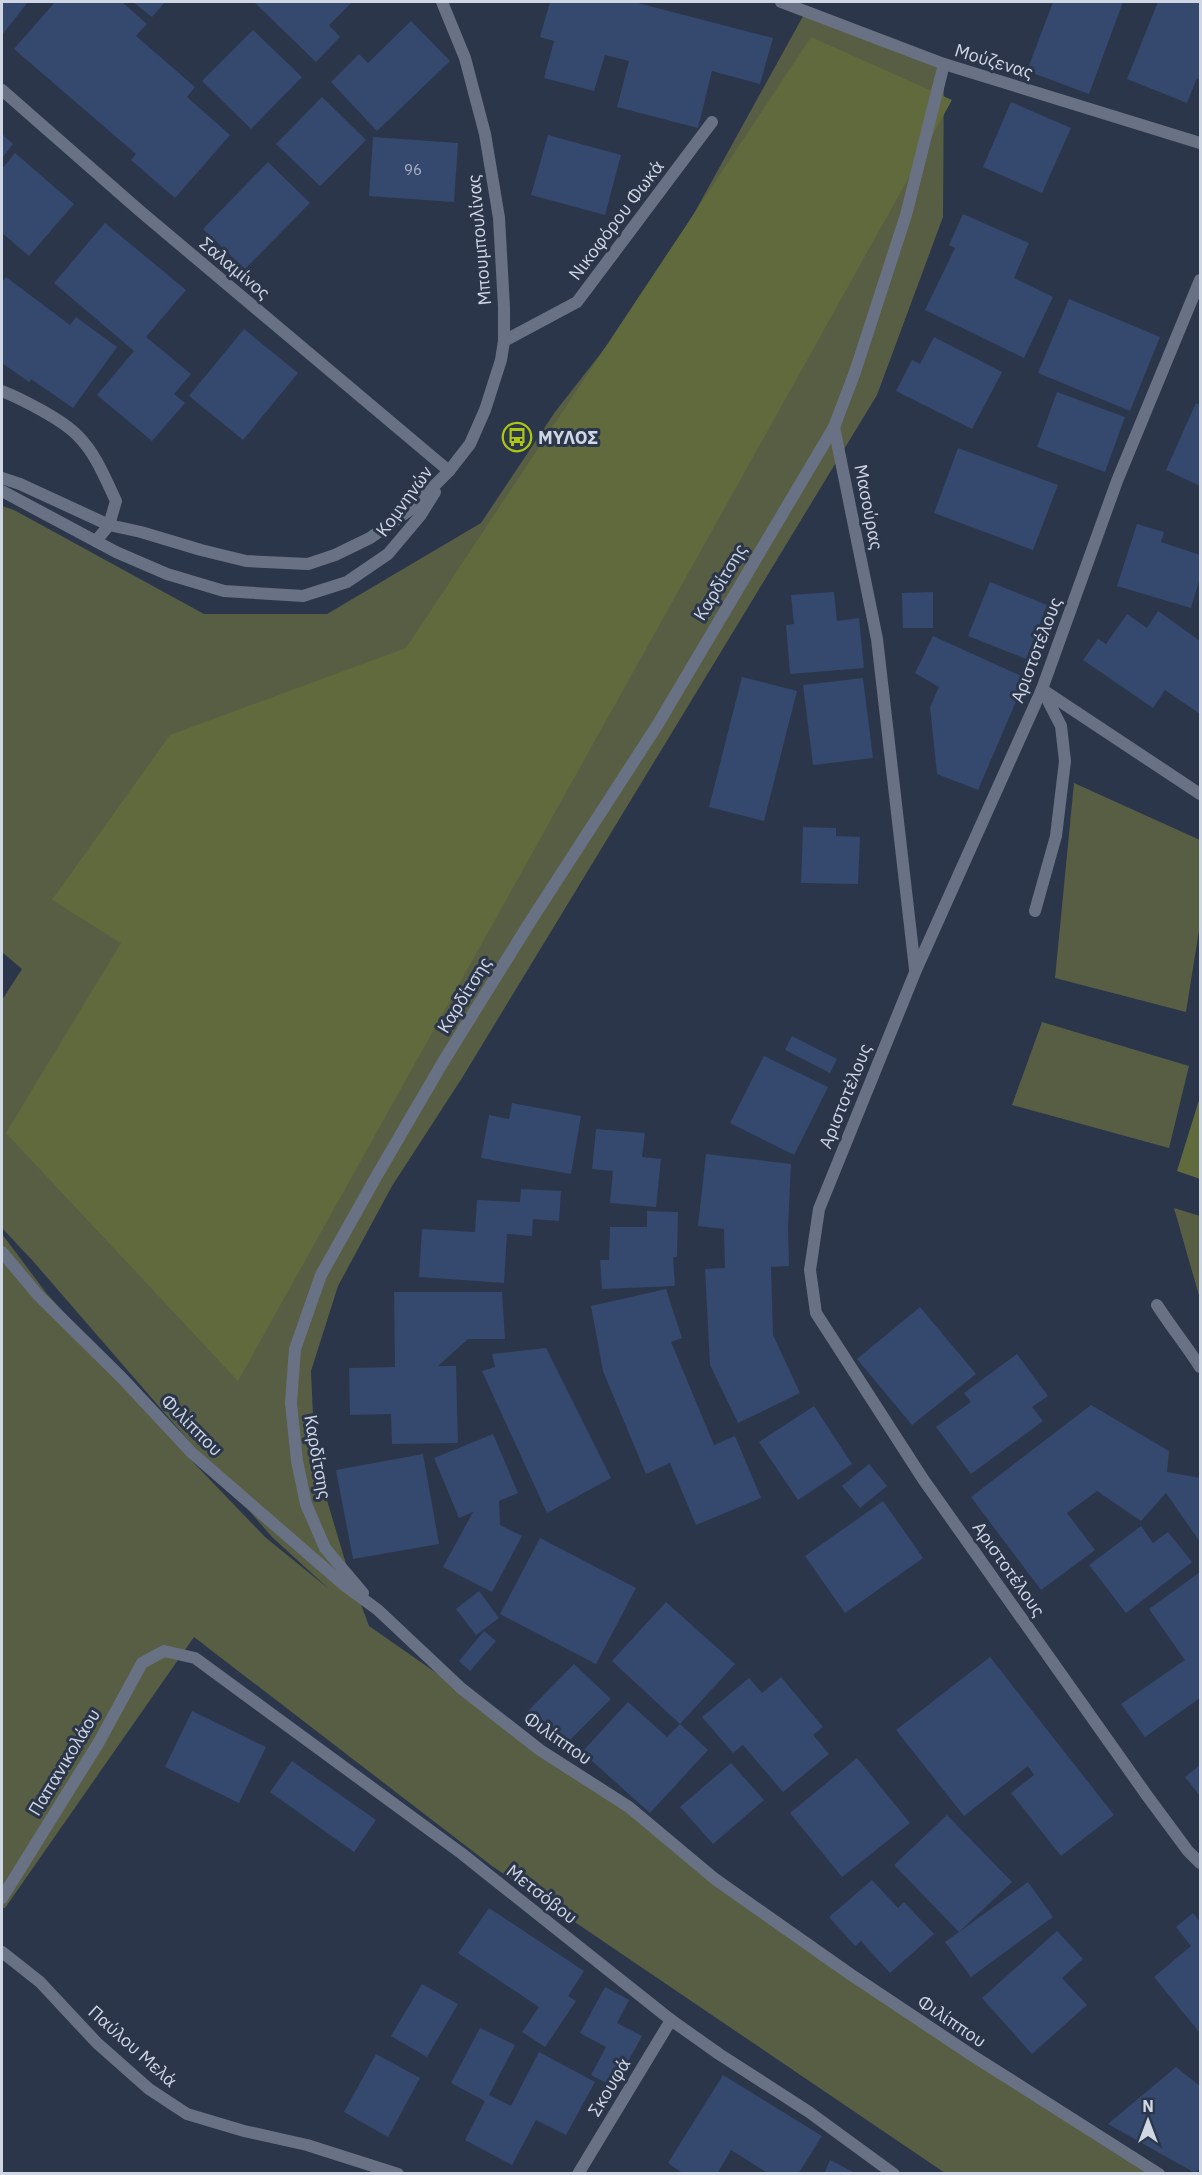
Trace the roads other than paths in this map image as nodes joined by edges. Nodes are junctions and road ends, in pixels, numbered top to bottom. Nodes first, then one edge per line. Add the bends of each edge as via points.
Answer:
1 (442, 2) edge
2 (450, 2) edge
3 (781, 2) edge
4 (450, 17) junction
5 (944, 64) junction
6 (2, 90) edge
7 (712, 122) dead end
8 (1200, 143) edge
9 (1200, 280) edge
10 (504, 341) junction
11 (2, 391) edge
12 (834, 427) junction
13 (449, 471) junction
14 (2, 478) edge
15 (2, 491) edge
16 (109, 525) junction
17 (96, 541) junction
18 (1042, 689) junction
19 (1200, 794) edge
20 (1035, 911) dead end
21 (916, 970) junction
22 (2, 1252) edge
23 (1157, 1305) dead end
24 (1200, 1367) edge
25 (378, 1610) junction
26 (164, 1651) joint
27 (1200, 1863) edge
28 (2, 1898) edge
29 (2, 1952) edge
30 (671, 2020) junction
31 (398, 2174) edge
32 (578, 2174) edge
33 (894, 2174) edge
34 (1159, 2174) edge

1 - 4 street, Μπουμπουλίνας
2 - 4 street
3 - 5 street, Μούζενας
4 - 10 street, Μπουμπουλίνας via 485,134 494,185
5 - 8 street, Μούζενας
5 - 12 street via 906,215
6 - 13 street, Σαλαμίνος
7 - 10 street, Νικοφόρου Φωκά via 577,302
9 - 18 street, Αριστοτέλους via 1117,481
10 - 13 street, Μπουμπουλίνας via 485,410 470,444
11 - 16 street via 22,399 78,435 99,465 116,501
12 - 21 street, Μασούρας via 877,639
12 - 25 street, Καρδίτσης via 658,724 443,1062 321,1275 295,1349 291,1403 297,1461 306,1504 325,1548
13 - 16 street, Κομνηνών via 411,509 370,538 308,564 246,561
13 - 17 street, Κομνηνών via 420,516 388,554 347,582 303,596 224,591 167,574
14 - 16 street, Κομνηνών
15 - 17 street, Κομνηνών
16 - 17 street
18 - 19 street
18 - 20 street via 1061,726 1065,761 1056,836
18 - 21 street, Αριστοτέλους
21 - 27 street, Αριστοτέλους via 819,1209 810,1270 816,1312 923,1479
22 - 25 street, Φιλίππου via 38,1295 192,1453
23 - 24 street
25 - 34 street, Φιλίππου via 462,1689 540,1750 629,1807 715,1879 960,2048
26 - 28 street, Παπανικολάου via 142,1663 99,1742
26 - 30 street, Μετσόβου via 195,1659 461,1853
29 - 31 street, Παύλου Μελά via 40,1982 97,2043 149,2089 187,2114 307,2145
30 - 32 street, Σκουφά
30 - 33 street, Μετσόβου

